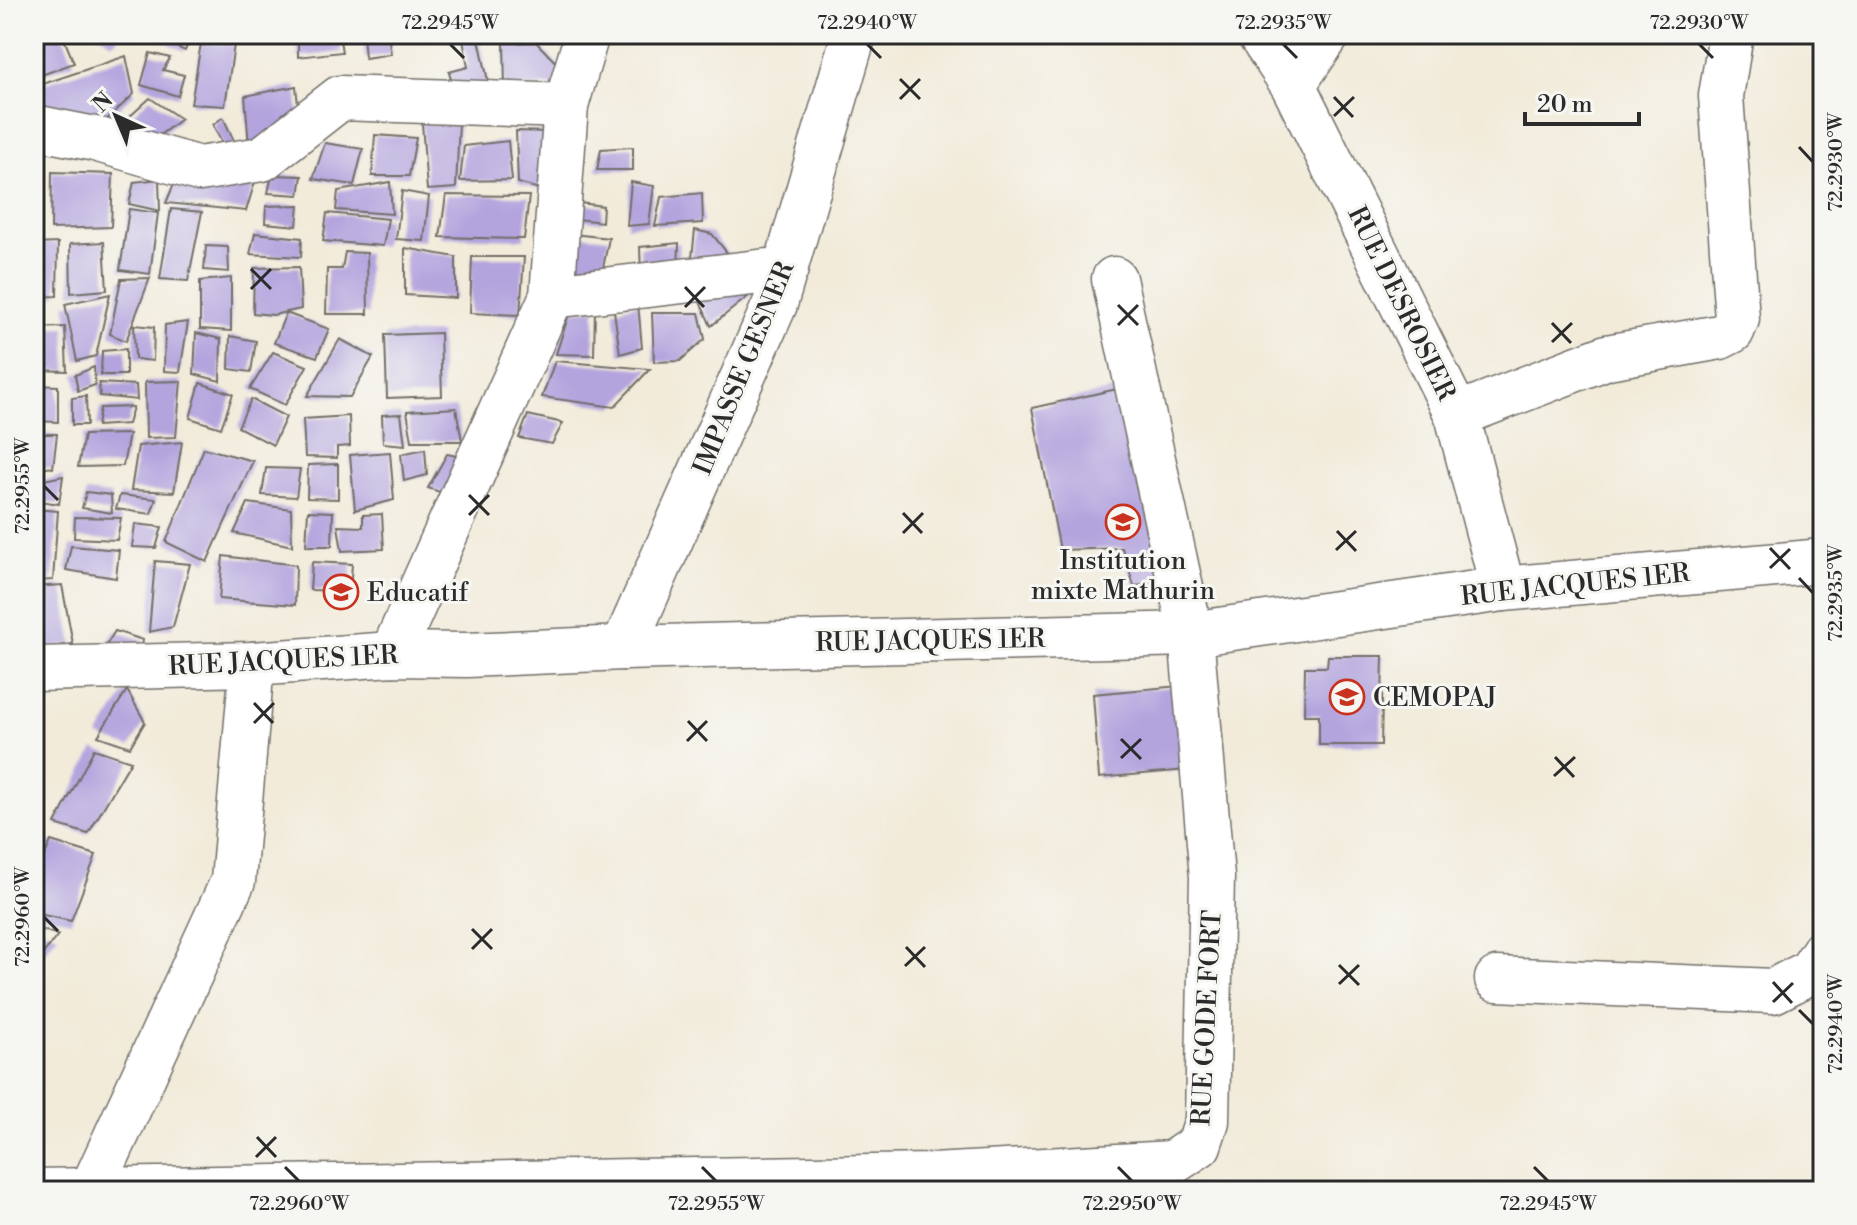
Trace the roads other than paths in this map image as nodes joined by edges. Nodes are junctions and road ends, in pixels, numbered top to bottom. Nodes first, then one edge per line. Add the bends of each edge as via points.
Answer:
1 (587, 34) edge
2 (854, 34) edge
3 (1259, 34) edge
4 (1328, 34) edge
5 (1731, 34) edge
6 (1293, 85) junction
7 (566, 106) junction
8 (34, 127) edge
9 (786, 269) junction
10 (1114, 279) dead end
11 (552, 296) junction
12 (1457, 415) junction
13 (1823, 561) edge
14 (1503, 589) junction
15 (1191, 634) junction
16 (623, 648) junction
17 (392, 654) junction
18 (252, 664) junction
19 (34, 669) edge
20 (1823, 952) edge
21 (1497, 979) dead end
22 (742, 1184) edge
23 (931, 1184) edge
24 (34, 1191) edge
25 (91, 1191) edge

1 - 7 street
2 - 9 street, IMPASSE GESNER
3 - 6 street, RUE DESROSIER
4 - 6 street
5 - 12 street via 1721,96 1737,319 1732,331 1607,357
6 - 12 street, RUE DESROSIER
7 - 8 street via 340,98 262,159 199,169
7 - 11 street
9 - 11 street
9 - 16 street, IMPASSE GESNER
10 - 15 street, RUE GODE FORT
11 - 17 street
12 - 14 street, RUE DESROSIER
13 - 14 street, RUE JACQUES 1ER
14 - 15 street, RUE JACQUES 1ER
15 - 16 street, RUE JACQUES 1ER
15 - 23 street, RUE GODE FORT via 1212,877 1207,1121 1199,1145 1172,1163
16 - 17 street, RUE JACQUES 1ER
17 - 18 street, RUE JACQUES 1ER
18 - 19 street, RUE JACQUES 1ER
18 - 25 street via 233,881
20 - 21 street via 1810,972 1773,991
22 - 23 street, RUE GODE FORT
22 - 25 street, RUE GODE FORT
24 - 25 street, RUE GODE FORT

